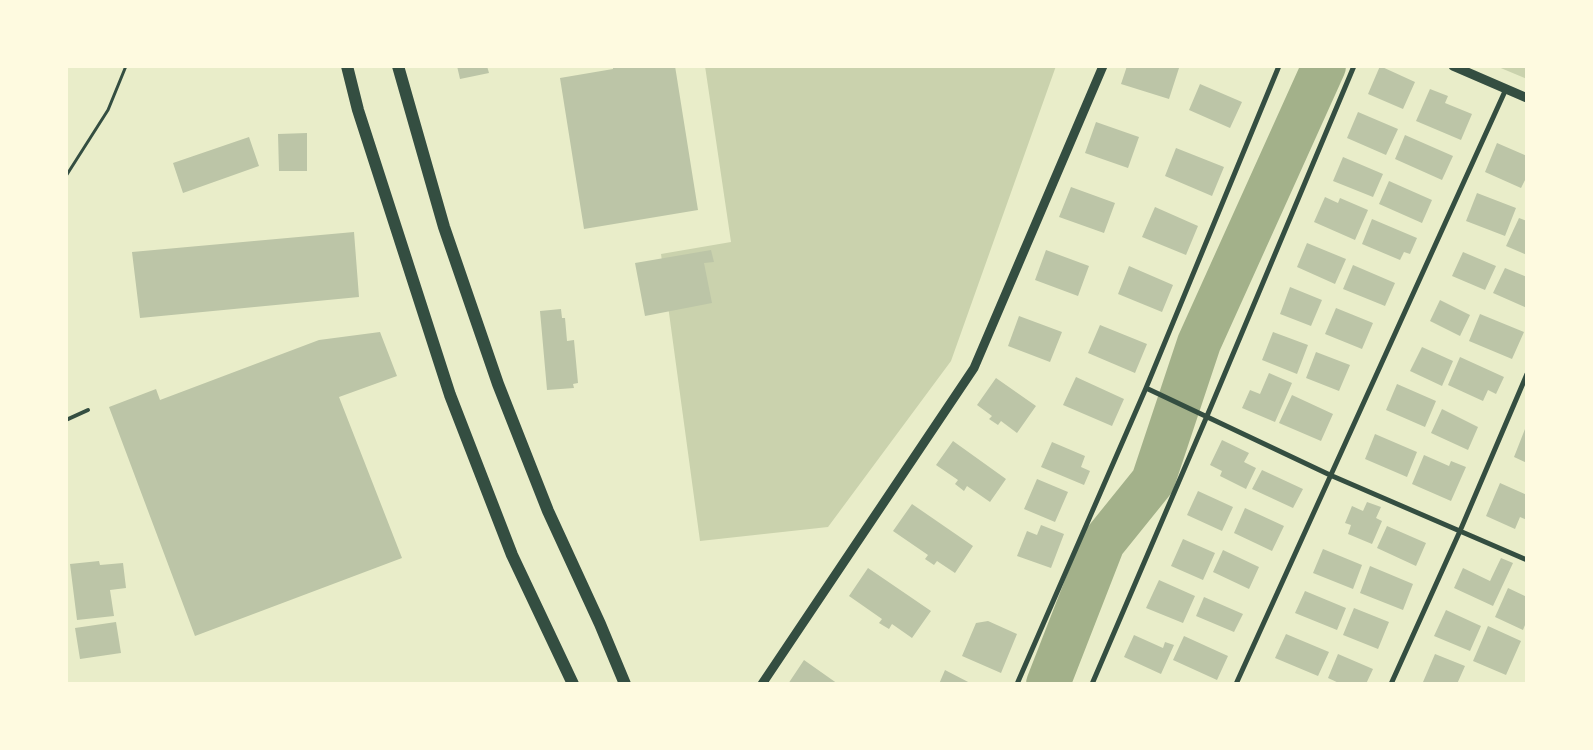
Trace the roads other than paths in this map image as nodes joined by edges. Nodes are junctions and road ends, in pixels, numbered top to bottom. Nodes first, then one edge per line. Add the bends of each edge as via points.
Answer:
1 (347, 66) edge
2 (398, 66) edge
3 (1102, 66) edge
4 (1279, 66) edge
5 (1354, 66) edge
6 (1453, 66) edge
7 (1506, 89) junction
8 (1527, 98) edge
9 (1527, 374) edge
10 (1146, 388) junction
11 (88, 410) dead end
12 (1207, 416) junction
13 (66, 420) edge
14 (1330, 474) junction
15 (1460, 531) junction
16 (1527, 560) edge
17 (573, 684) edge
18 (625, 684) edge
19 (762, 684) edge
20 (1017, 684) edge
21 (1092, 684) edge
22 (1236, 684) edge
23 (1391, 684) edge

1 - 17 main road via 358,110 450,396 512,555
2 - 18 main road via 444,227 498,384 548,511
3 - 19 street via 974,368
4 - 10 street
5 - 12 street
6 - 7 street
7 - 8 street
7 - 14 street
9 - 15 street
10 - 12 street
10 - 20 street
11 - 13 lane
12 - 14 street
12 - 21 street
14 - 15 street
14 - 22 street
15 - 16 street
15 - 23 street

